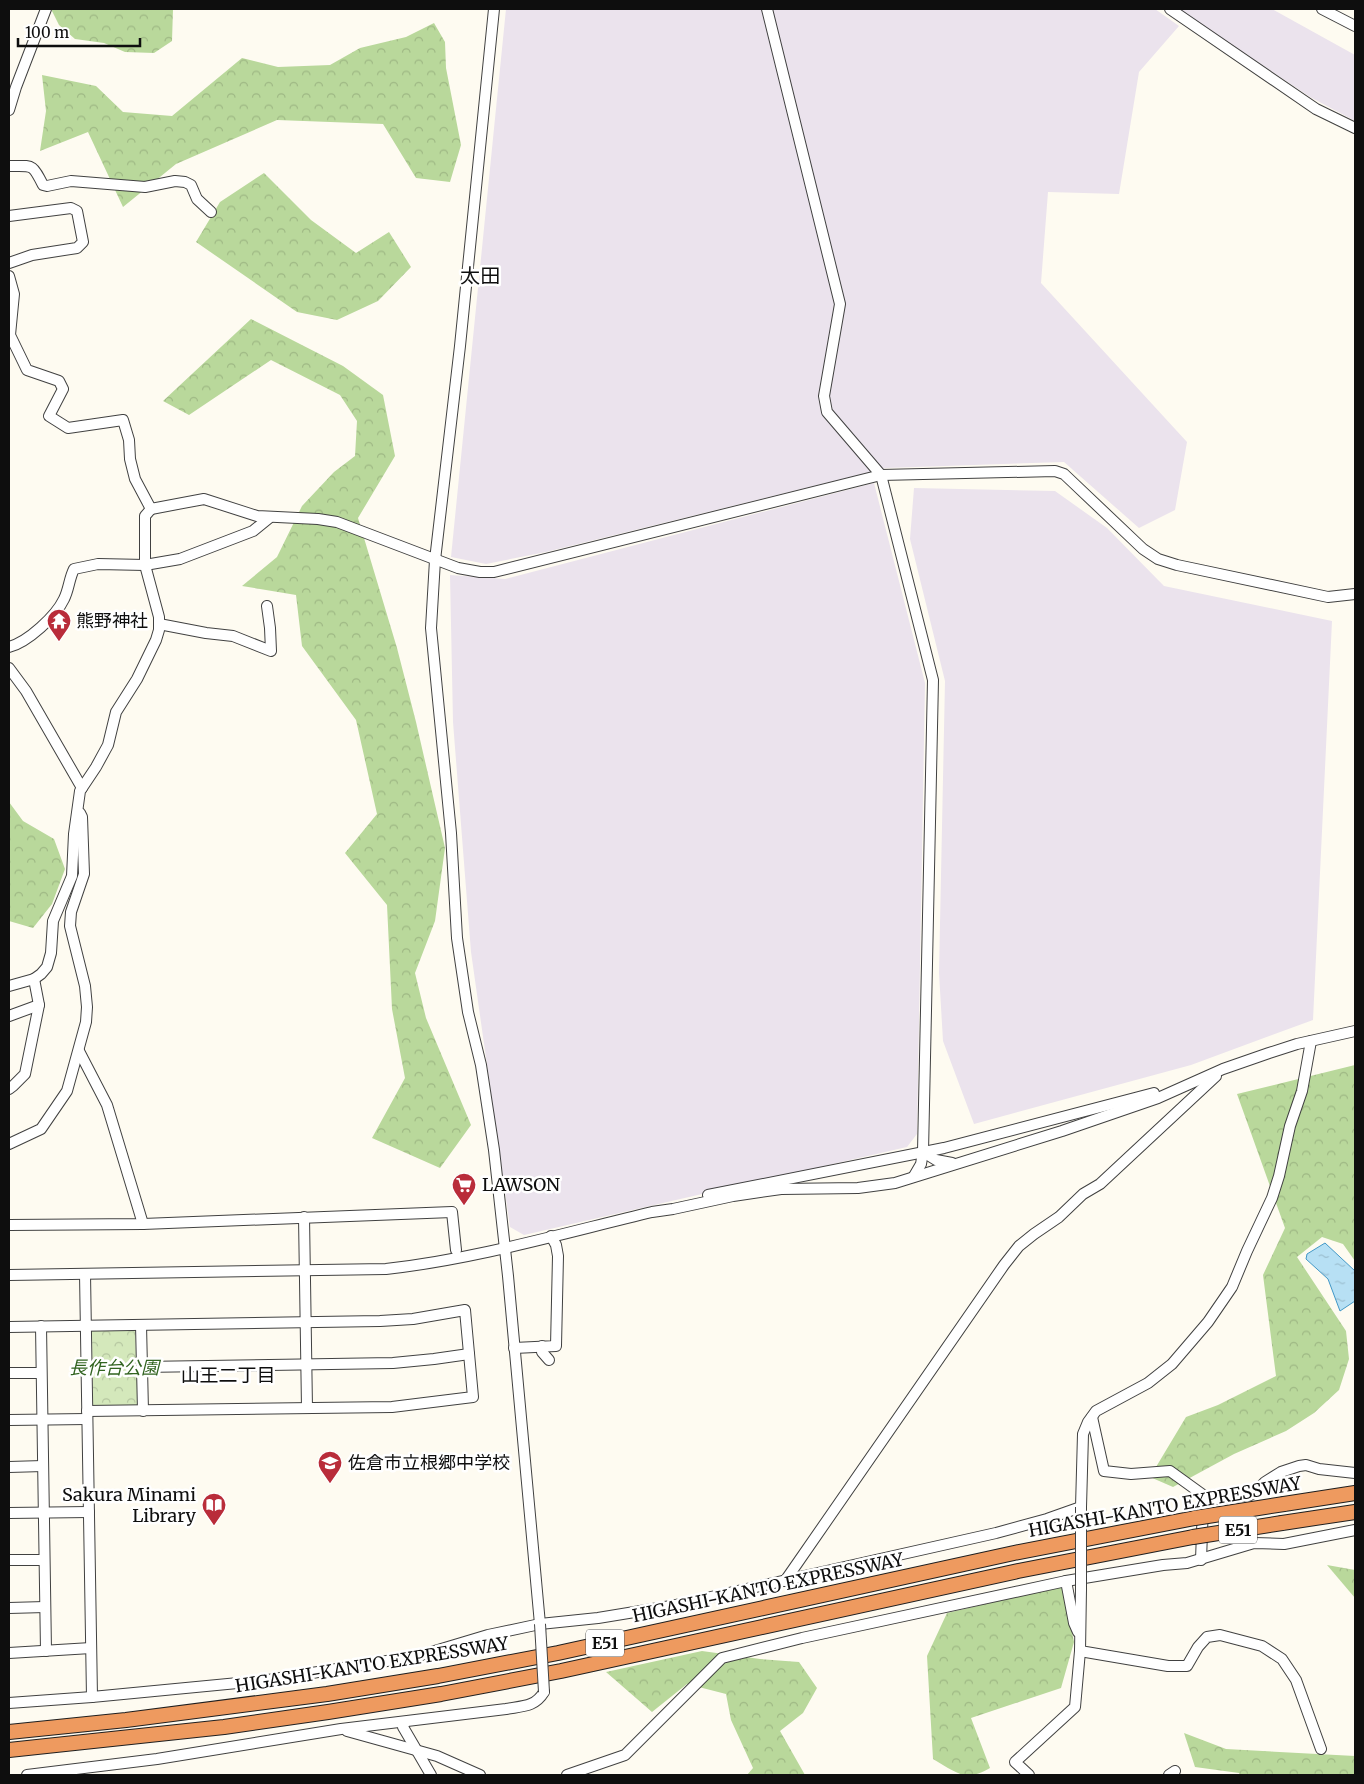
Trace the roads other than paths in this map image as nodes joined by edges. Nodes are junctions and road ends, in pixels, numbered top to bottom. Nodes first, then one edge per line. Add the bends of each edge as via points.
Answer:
1 (46, 9) edge
2 (494, 9) edge
3 (767, 9) edge
4 (1170, 9) edge
5 (1322, 9) edge
6 (1355, 26) edge
7 (9, 110) edge
8 (1355, 128) edge
9 (9, 166) edge
10 (211, 212) dead end
11 (9, 216) edge
12 (9, 263) edge
13 (9, 276) edge
14 (881, 475) junction
15 (151, 509) junction
16 (270, 518) junction
17 (435, 560) junction
18 (145, 565) junction
19 (1355, 594) edge
20 (267, 606) dead end
21 (159, 624) junction
22 (9, 647) edge
23 (9, 668) edge
24 (82, 788) junction
25 (77, 807) junction
26 (34, 979) junction
27 (9, 986) edge
28 (39, 1005) junction
29 (9, 1016) edge
30 (1355, 1030) edge
31 (1311, 1041) junction
32 (80, 1050) junction
33 (1223, 1069) junction
34 (1194, 1082) junction
35 (9, 1089) edge
36 (9, 1144) edge
37 (924, 1152) junction
38 (956, 1163) junction
39 (914, 1176) junction
40 (652, 1212) junction
41 (304, 1218) junction
42 (143, 1224) junction
43 (9, 1225) edge
44 (551, 1236) junction
45 (505, 1247) junction
46 (456, 1250) dead end
47 (305, 1270) junction
48 (85, 1274) junction
49 (9, 1275) edge
50 (305, 1322) junction
51 (141, 1325) junction
52 (40, 1326) junction
53 (86, 1326) junction
54 (9, 1327) edge
55 (542, 1346) junction
56 (514, 1348) junction
57 (469, 1354) junction
58 (549, 1360) dead end
59 (306, 1366) junction
60 (142, 1367) junction
61 (9, 1373) edge
62 (41, 1373) junction
63 (307, 1408) junction
64 (142, 1410) junction
65 (87, 1415) junction
66 (1092, 1417) junction
67 (9, 1420) edge
68 (42, 1420) junction
69 (43, 1466) junction
70 (9, 1467) edge
71 (1355, 1473) edge
72 (1355, 1493) edge
73 (1206, 1498) junction
74 (1080, 1507) junction
75 (89, 1512) junction
76 (1355, 1512) edge
77 (9, 1513) edge
78 (44, 1513) junction
79 (1355, 1530) edge
80 (9, 1560) edge
81 (44, 1560) junction
82 (1201, 1560) junction
83 (785, 1580) junction
84 (1066, 1582) junction
85 (45, 1607) junction
86 (9, 1608) edge
87 (540, 1624) junction
88 (1080, 1635) junction
89 (91, 1648) junction
90 (46, 1651) junction
91 (1080, 1652) junction
92 (9, 1653) edge
93 (92, 1697) junction
94 (9, 1703) edge
95 (405, 1722) junction
96 (341, 1729) junction
97 (9, 1732) edge
98 (1321, 1749) dead end
99 (9, 1750) edge
100 (416, 1750) junction
101 (27, 1775) edge
102 (431, 1775) edge
103 (480, 1775) edge
104 (567, 1775) edge
105 (1029, 1775) edge

1 - 7 street
2 - 17 street
3 - 14 street via 840,304 824,404
4 - 8 street via 1316,109
5 - 6 street
9 - 10 street via 31,166 47,186 71,181 145,187 175,180 185,182 191,185 197,199
11 - 12 street via 71,208 77,211 83,242 77,248 32,255
13 - 15 street via 14,294 10,335 27,370 59,381 63,389 49,416 68,428 122,420 129,440 135,479
14 - 17 street via 508,570 480,572
14 - 19 street via 1055,471 1064,474 1158,559 1328,597
14 - 37 street via 933,680
15 - 16 street via 204,499
15 - 18 street via 146,516
16 - 17 street via 337,522
16 - 18 street via 253,531 180,559
17 - 45 street via 431,628 451,833 457,938 488,1110
18 - 21 street
18 - 22 street via 98,564 74,569 65,598 54,615
20 - 21 street via 271,651 233,636
21 - 24 street via 156,640 137,679 116,712 108,745
23 - 24 street via 26,691
24 - 25 street
25 - 26 street via 72,876 53,921 52,952 47,968
25 - 32 street via 82,817 84,874 71,912 70,926 87,1007
26 - 27 street
26 - 28 street
28 - 29 street
28 - 35 street via 25,1074
30 - 31 street
31 - 33 street
31 - 66 street via 1302,1091 1272,1198 1232,1287 1208,1322 1172,1364 1148,1383 1096,1411
32 - 36 street via 68,1091 41,1129
32 - 42 street via 107,1105
33 - 34 street
33 - 83 street via 1100,1184 1019,1246
34 - 37 street
34 - 38 street via 1071,1128
37 - 38 street via 936,1160
37 - 39 street
37 - 40 street via 730,1189 670,1204
38 - 39 street
39 - 40 street via 895,1183 858,1188 781,1189
40 - 44 street
41 - 42 street
41 - 46 street via 452,1212
41 - 47 street
42 - 43 street
44 - 45 street
44 - 55 street via 558,1256 556,1346
45 - 47 street via 462,1258 386,1269
45 - 56 street
47 - 48 street
47 - 50 street
48 - 49 street
48 - 53 street
50 - 51 street
50 - 57 street via 413,1319 465,1310
50 - 59 street
51 - 53 street
51 - 60 street
52 - 53 street
52 - 54 street
52 - 62 street
53 - 65 street
55 - 56 street
55 - 58 street via 542,1352
56 - 87 street
57 - 59 street via 393,1364
57 - 63 street via 473,1397 392,1407
59 - 60 street
59 - 63 street
60 - 64 street
61 - 62 street
62 - 68 street
63 - 64 street
64 - 65 street
65 - 68 street
65 - 75 street
66 - 73 street via 1104,1471 1131,1474 1170,1471
66 - 74 street via 1083,1434
67 - 68 street
68 - 69 street
69 - 70 street
69 - 78 street
71 - 73 street via 1299,1466 1281,1472 1250,1496
72 - 97 highway, HIGASHI-KANTO EXPRESSWAY / E51, bridge via 1195,1518 1005,1555 568,1651 438,1676 327,1694
73 - 82 street
74 - 83 street via 996,1533
74 - 88 street, bridge
75 - 78 street
75 - 89 street
76 - 99 highway, HIGASHI-KANTO EXPRESSWAY / E51, bridge via 1193,1537 1018,1571 561,1671 441,1694 224,1727
77 - 78 street
78 - 81 street
79 - 82 street via 1284,1544 1254,1543
80 - 81 street
81 - 85 street
82 - 84 street
83 - 87 street via 671,1606
84 - 88 street via 1074,1623
84 - 104 street via 722,1658 625,1755
85 - 86 street
85 - 90 street
87 - 93 street via 488,1635 418,1656 356,1667 268,1680
87 - 95 street, bridge via 544,1692 538,1702
88 - 91 street
89 - 90 street
89 - 93 street
90 - 92 street
91 - 98 street via 1187,1666 1207,1637 1220,1636 1262,1646 1282,1659 1296,1680
91 - 105 street via 1075,1707 1016,1762
93 - 94 street
95 - 96 street
95 - 100 street via 404,1731
96 - 100 street
96 - 101 street via 157,1759
100 - 102 street
100 - 103 street

